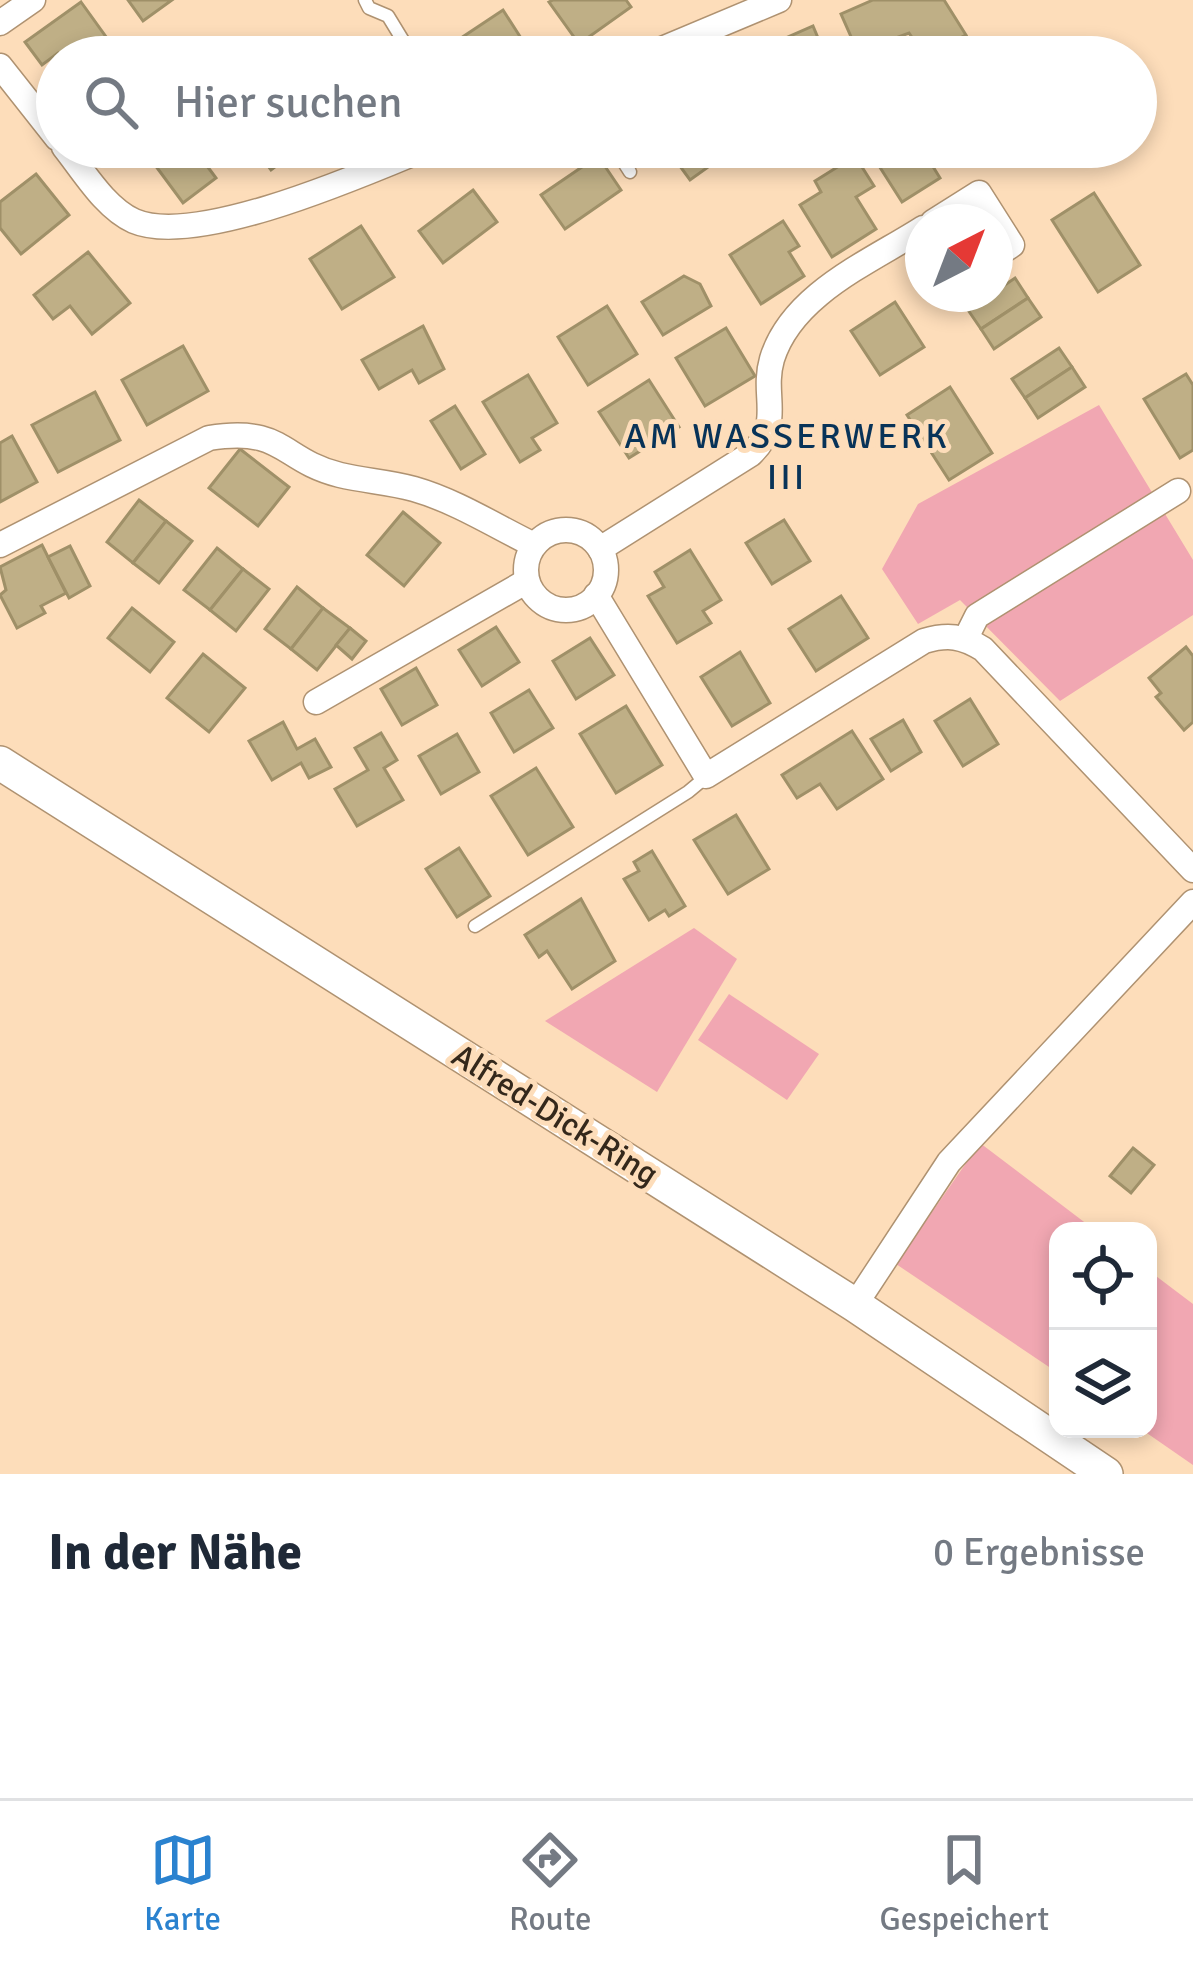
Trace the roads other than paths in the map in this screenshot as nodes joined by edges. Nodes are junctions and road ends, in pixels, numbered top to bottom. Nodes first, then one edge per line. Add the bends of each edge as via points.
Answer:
1 (33, 0) edge
2 (365, 0) edge
3 (779, 0) edge
4 (0, 23) edge
5 (400, 36) edge
6 (693, 36) edge
7 (0, 67) edge
8 (36, 112) edge
9 (81, 168) edge
10 (379, 168) edge
11 (628, 168) edge
12 (631, 172) dead end
13 (962, 204) edge
14 (986, 204) edge
15 (905, 239) edge
16 (1178, 491) dead end
17 (0, 545) edge
18 (534, 545) junction
19 (600, 549) junction
20 (527, 581) junction
21 (596, 595) junction
22 (966, 638) junction
23 (316, 702) dead end
24 (0, 764) edge
25 (706, 776) junction
26 (1193, 870) edge
27 (1193, 902) edge
28 (475, 926) dead end
29 (854, 1305) junction
30 (1106, 1474) edge

1 - 4 street
2 - 5 lane
3 - 6 street
7 - 8 street
9 - 10 street via 130,220 159,229 248,213
11 - 12 lane
13 - 14 street via 979,193
15 - 19 street via 821,293 782,337 771,361 764,442
16 - 22 street via 977,616
17 - 18 street via 209,438 242,433 272,439 339,475 420,491
18 - 19 street via 568,530
18 - 20 street
19 - 21 street via 605,573
20 - 21 street via 551,607 576,608
20 - 23 street
21 - 25 street
22 - 25 street via 924,641
22 - 26 street
24 - 29 main road, Alfred-Dick-Ring
25 - 28 lane
27 - 29 street via 949,1162
29 - 30 main road, Alfred-Dick-Ring

